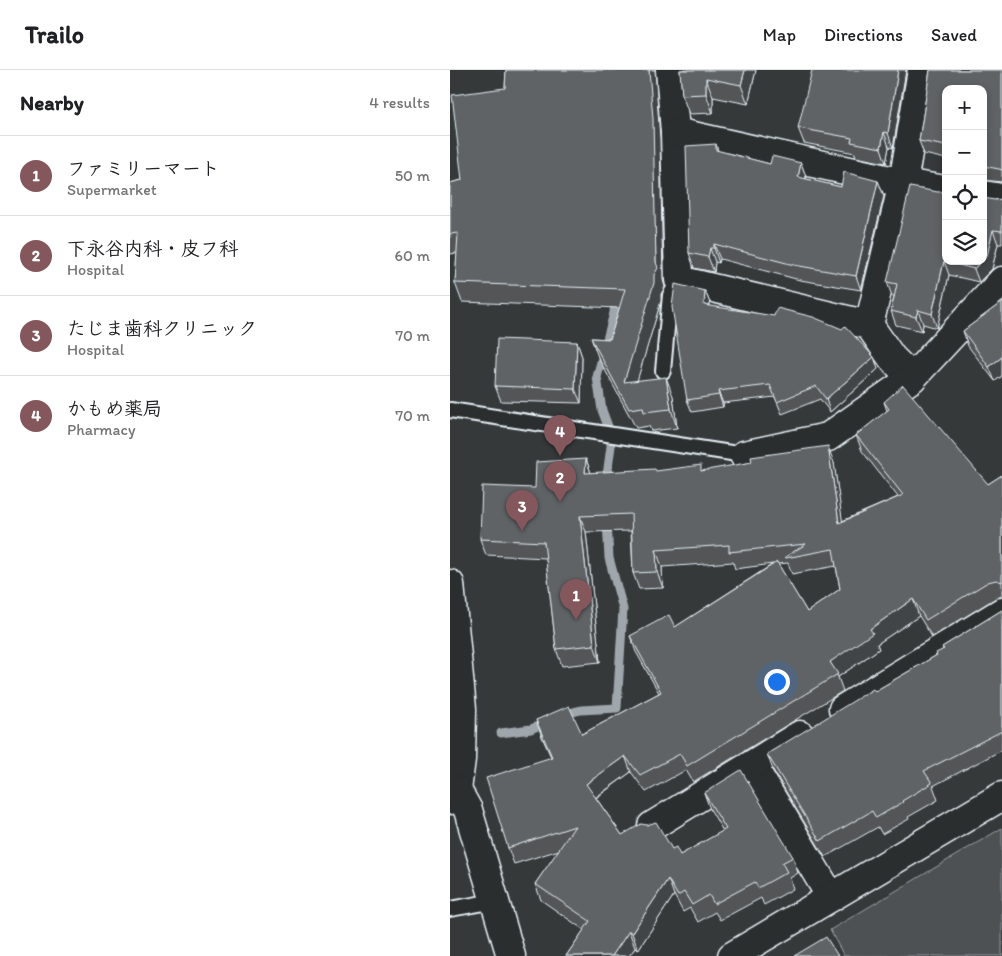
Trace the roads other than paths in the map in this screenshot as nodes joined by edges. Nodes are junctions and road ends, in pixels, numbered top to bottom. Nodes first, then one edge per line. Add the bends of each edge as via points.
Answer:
1 (670, 70) edge
2 (922, 70) edge
3 (675, 132) junction
4 (903, 183) junction
5 (942, 189) edge
6 (987, 196) edge
7 (1002, 198) edge
8 (680, 280) junction
9 (1002, 281) edge
10 (869, 325) junction
11 (663, 370) dead end
12 (912, 378) junction
13 (450, 410) edge
14 (744, 455) joint
15 (450, 584) edge
16 (1002, 612) edge
17 (752, 765) junction
18 (453, 795) edge
19 (1002, 796) edge
20 (652, 826) edge
21 (831, 897) junction
22 (495, 901) junction
23 (450, 909) edge
24 (512, 956) edge
25 (732, 956) edge

1 - 3 street
2 - 4 street
3 - 4 street
3 - 8 street
4 - 5 street
4 - 10 street
6 - 7 street
8 - 10 street
8 - 11 lane via 670,295
9 - 12 street
10 - 12 street via 892,358
12 - 14 street via 828,437
13 - 14 lane
15 - 18 street via 462,710 461,759
16 - 17 street
17 - 20 street
17 - 21 street
18 - 22 street via 468,810
19 - 21 street
21 - 25 street
22 - 23 lane
22 - 24 street

